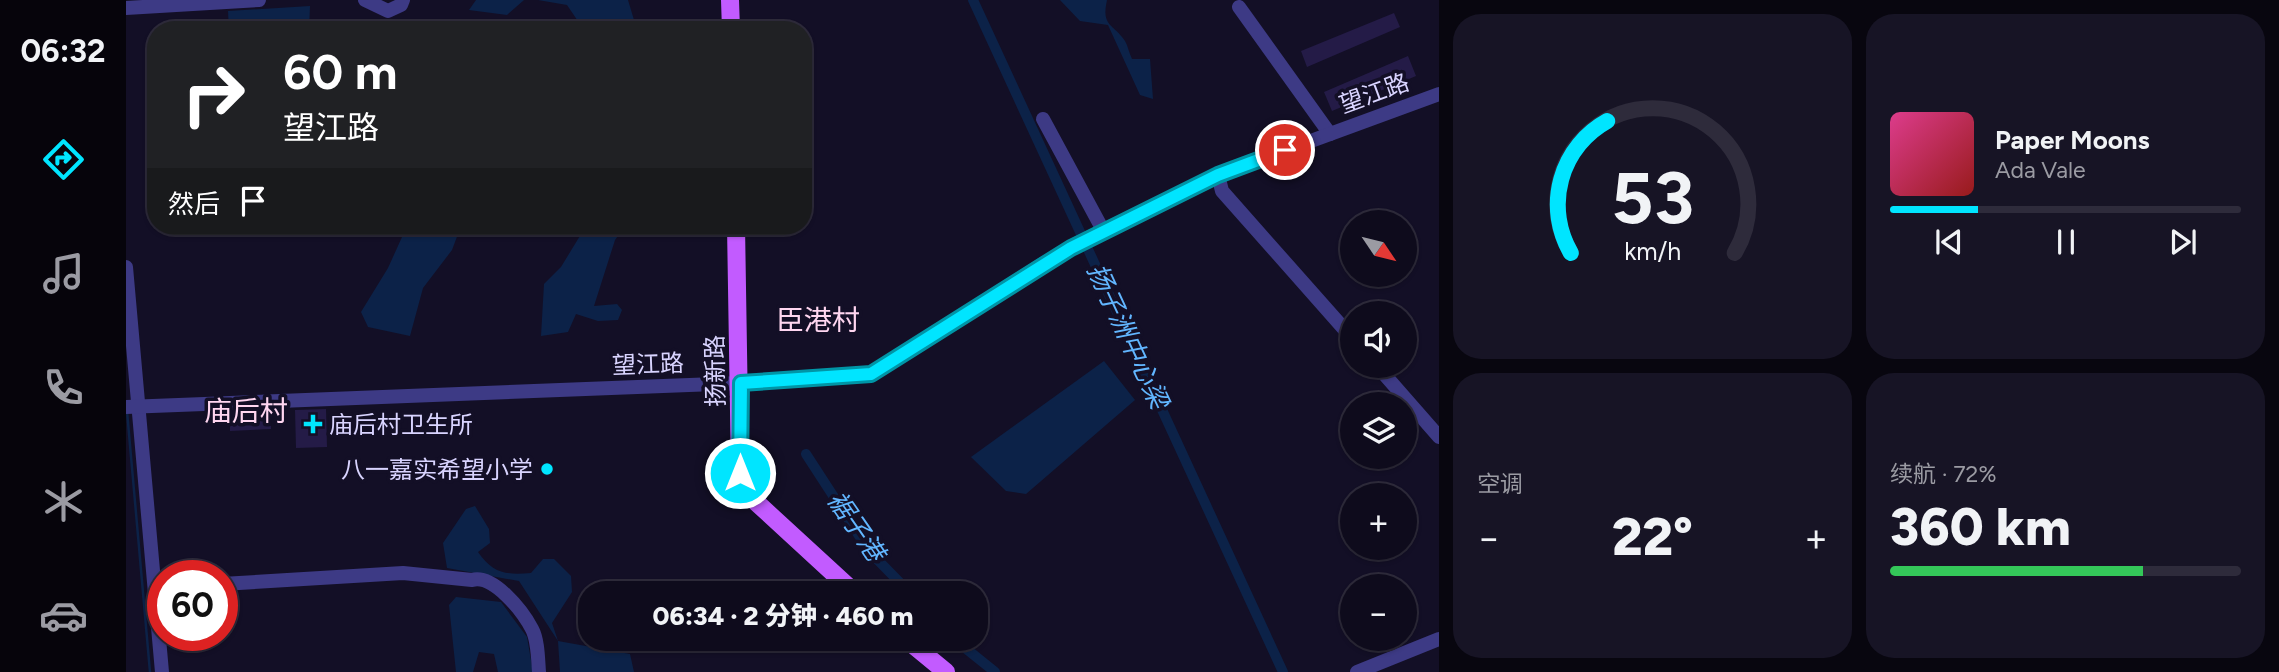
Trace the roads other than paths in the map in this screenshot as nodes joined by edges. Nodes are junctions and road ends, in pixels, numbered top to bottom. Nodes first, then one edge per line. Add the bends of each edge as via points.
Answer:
1 (259, 0) edge
2 (365, 0) edge
3 (403, 0) edge
4 (730, 0) edge
5 (1239, 7) dead end
6 (126, 8) edge
7 (731, 21) edge
8 (1439, 94) edge
9 (1043, 119) dead end
10 (1330, 134) junction
11 (1218, 175) junction
12 (1099, 234) junction
13 (736, 235) edge
14 (126, 267) edge
15 (1340, 324) edge
16 (1387, 378) edge
17 (741, 383) junction
18 (132, 406) edge
19 (1439, 437) edge
20 (155, 560) edge
21 (842, 581) edge
22 (238, 583) edge
23 (1439, 639) edge
24 (161, 651) edge
25 (921, 651) edge
26 (162, 672) edge
27 (539, 672) edge
28 (946, 672) edge
29 (1357, 672) edge

1 - 6 street
2 - 3 street via 388,11
4 - 7 main road
5 - 10 street
8 - 10 street, 望江路
9 - 12 street
10 - 11 street, 望江路
11 - 12 street, 望江路
11 - 15 street via 1222,191
12 - 17 street, 望江路 via 871,374
13 - 17 main road, 扬新路
14 - 18 street
16 - 19 street
17 - 18 street, 望江路
17 - 21 main road, 扬新路 via 740,473 756,502
18 - 20 street
22 - 27 street via 402,573 494,582 533,630
23 - 29 street
24 - 26 street
25 - 28 main road

